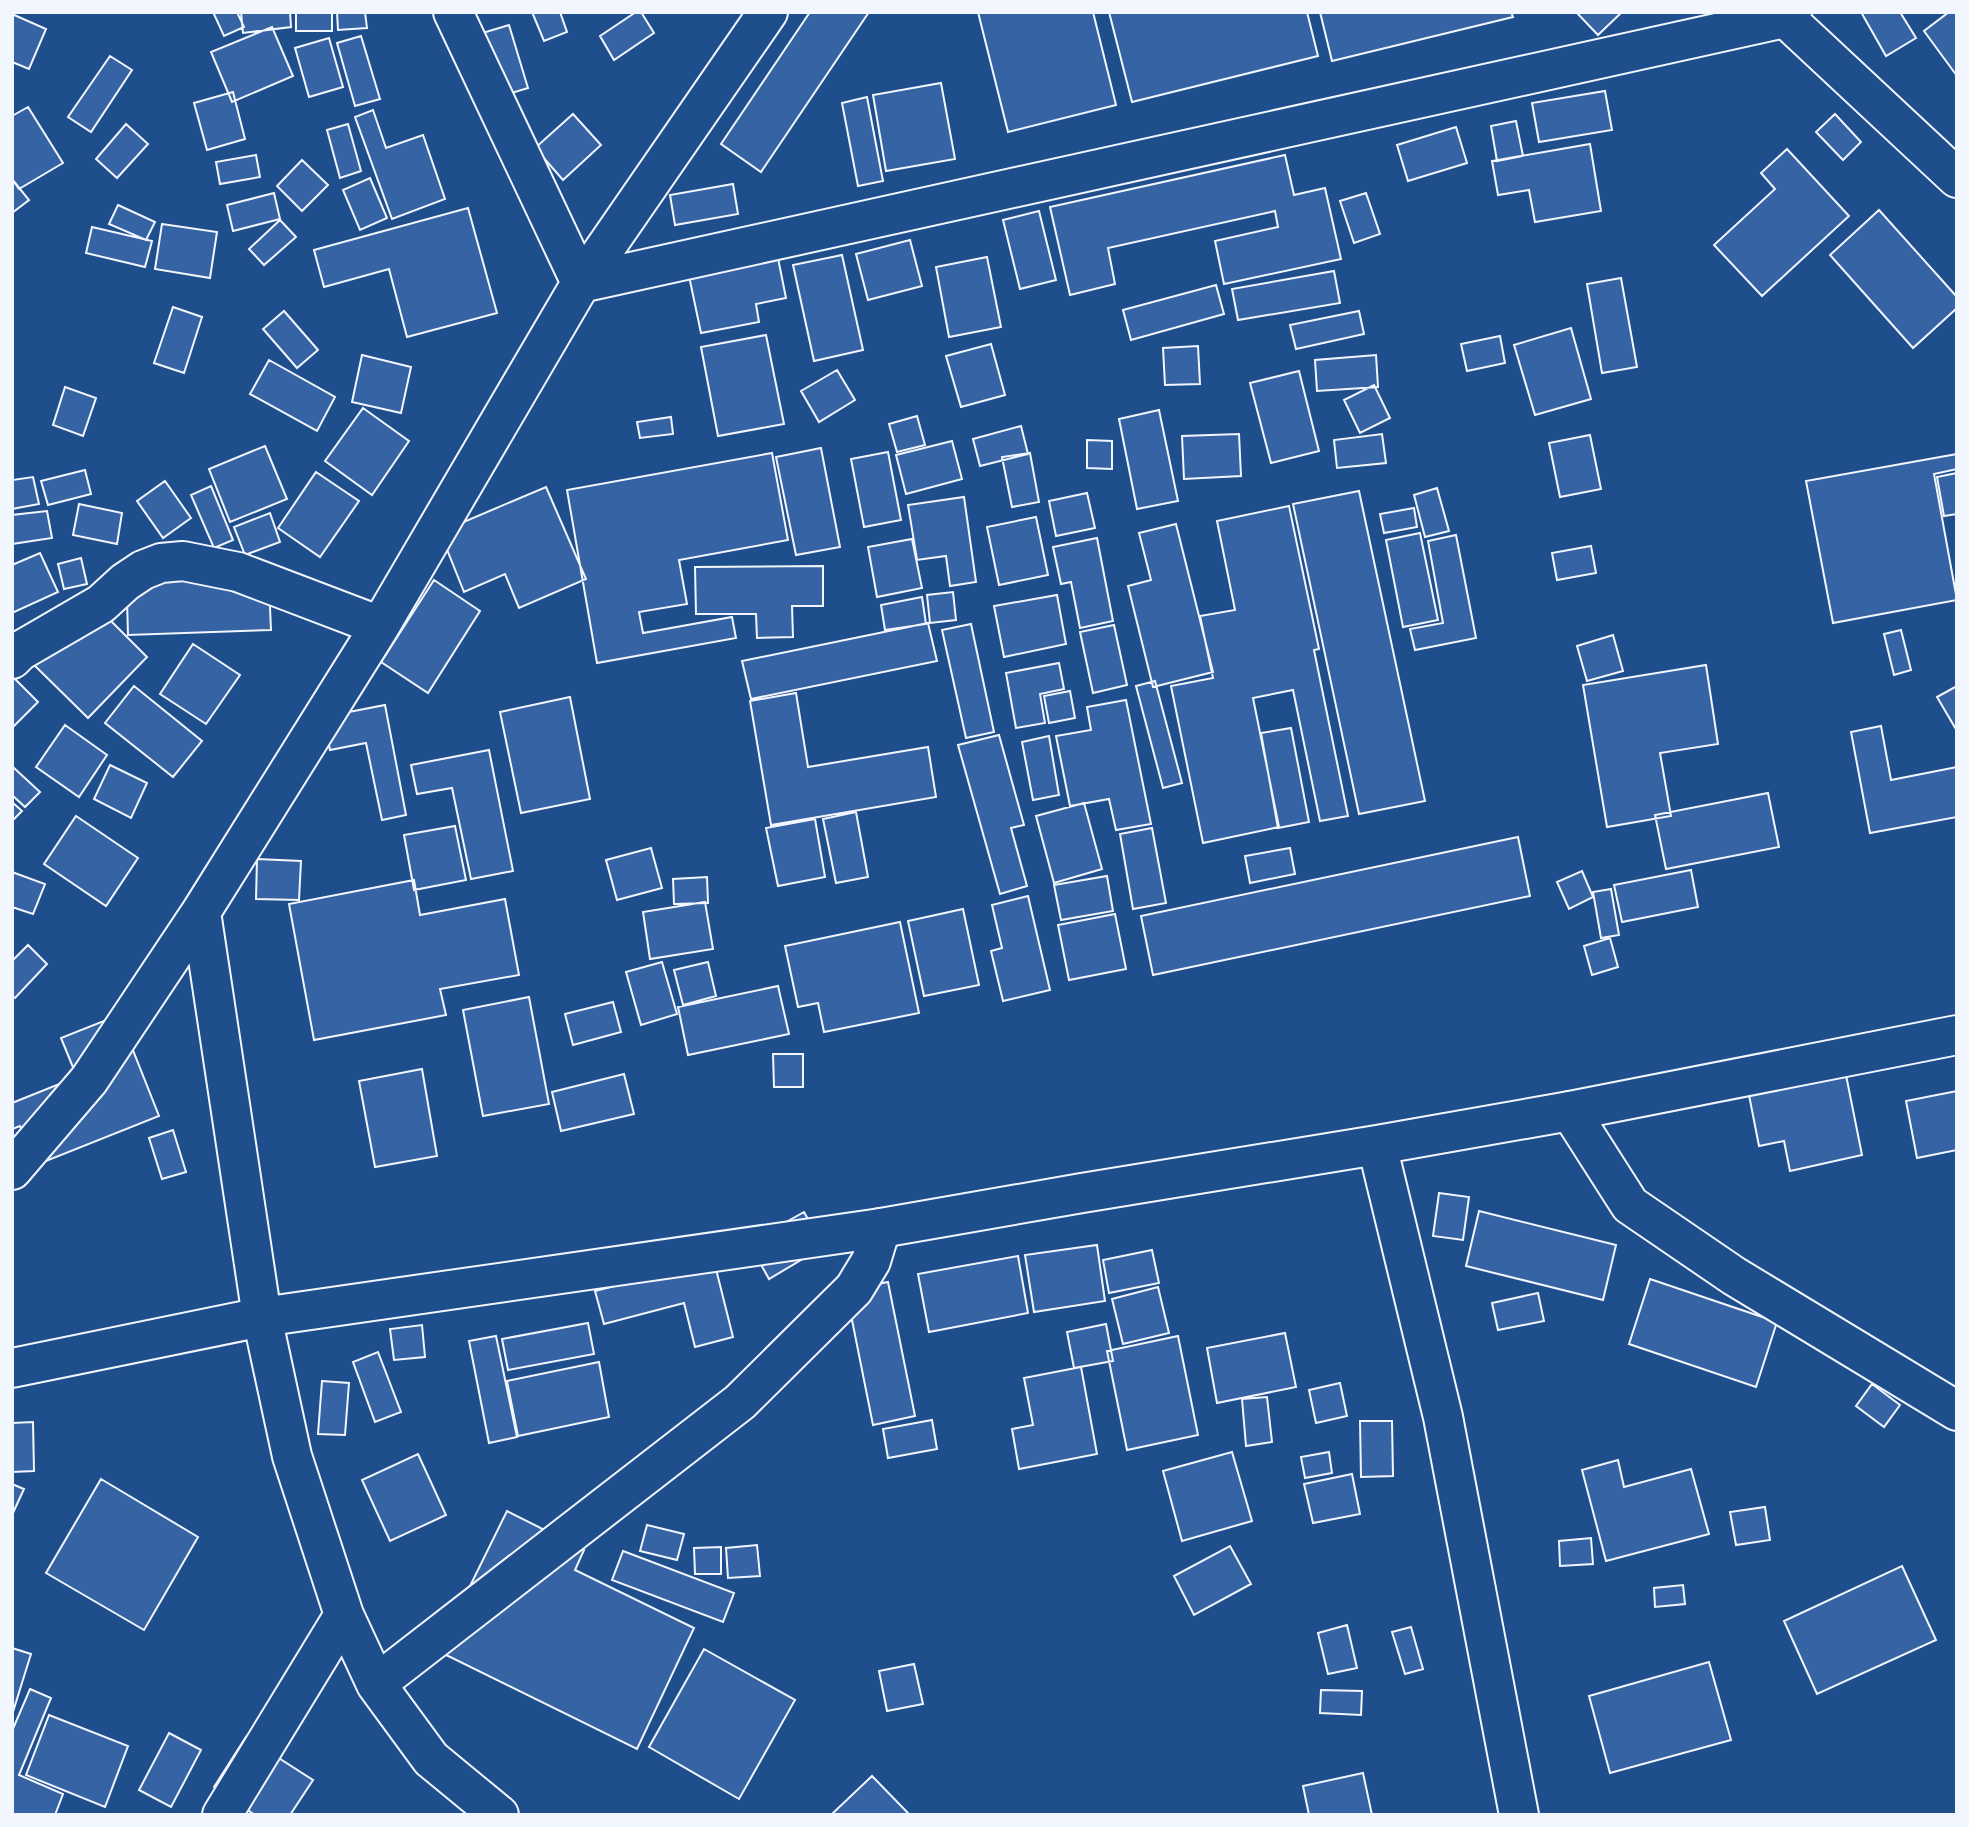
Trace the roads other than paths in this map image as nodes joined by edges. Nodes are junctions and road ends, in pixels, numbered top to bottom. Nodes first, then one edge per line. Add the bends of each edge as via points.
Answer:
1 (453, 12) edge
2 (768, 12) edge
3 (1785, 14) edge
4 (1957, 177) edge
5 (581, 284) junction
6 (380, 626) junction
7 (12, 659) edge
8 (201, 912) junction
9 (1957, 1035) edge
10 (1570, 1111) junction
11 (1377, 1145) junction
12 (12, 1170) edge
13 (881, 1228) junction
14 (262, 1317) junction
15 (12, 1368) edge
16 (1957, 1411) edge
17 (344, 1615) junction
18 (376, 1684) junction
19 (222, 1815) edge
20 (499, 1815) edge
21 (1519, 1815) edge

1 - 5 street
2 - 5 street
3 - 4 street
3 - 5 street
5 - 6 street
6 - 7 street via 237,572 183,561 143,570 101,604
6 - 8 street
8 - 12 street via 89,1080
8 - 14 street
9 - 10 street
10 - 11 street
10 - 16 street via 1630,1205 1734,1276
11 - 13 street
11 - 21 street via 1443,1417
13 - 14 street
13 - 18 street via 872,1261 854,1289 740,1402
14 - 15 street
14 - 17 street via 292,1456
17 - 18 street
17 - 19 street
18 - 20 street via 431,1759

